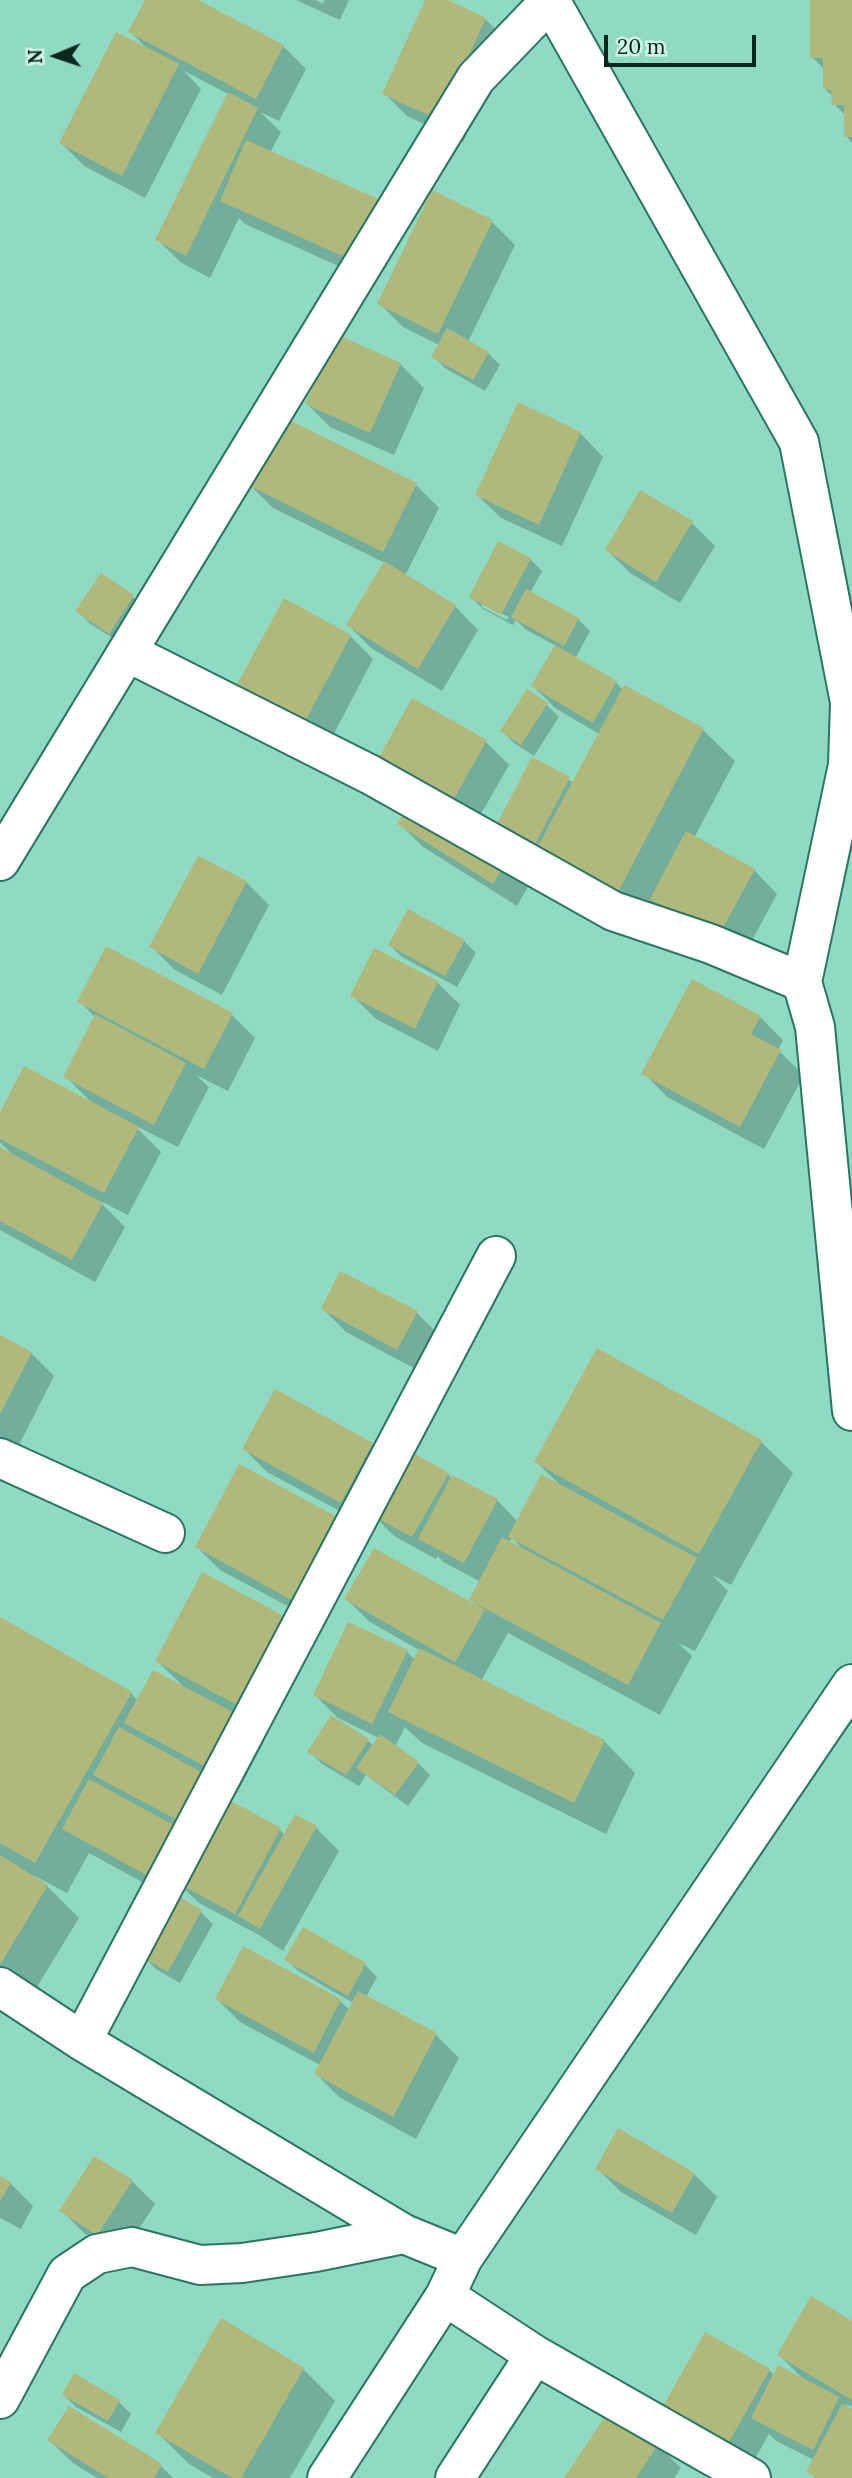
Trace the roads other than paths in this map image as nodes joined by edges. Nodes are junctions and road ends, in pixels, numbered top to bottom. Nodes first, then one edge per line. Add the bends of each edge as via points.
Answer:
1 (550, 0) edge
2 (127, 652) junction
3 (0, 862) edge
4 (802, 982) junction
5 (496, 1255) dead end
6 (852, 1411) edge
7 (0, 1458) edge
8 (165, 1533) dead end
9 (852, 1684) edge
10 (0, 1987) edge
11 (82, 2041) junction
12 (404, 2234) junction
13 (463, 2258) junction
14 (444, 2296) junction
15 (535, 2355) junction
16 (0, 2399) edge
17 (327, 2478) edge
18 (455, 2478) edge
19 (751, 2478) edge

1 - 2 street via 476,78
1 - 4 street via 799,442 850,702 848,765
2 - 3 street
2 - 4 street via 371,775 613,911 711,944
4 - 6 street via 815,1027
5 - 11 street
7 - 8 street
9 - 13 street
10 - 11 street
11 - 12 street
12 - 13 street
12 - 16 street via 242,2263 200,2265 132,2247 97,2254 67,2274
13 - 14 street
14 - 15 street
14 - 17 street
15 - 18 street
15 - 19 street

